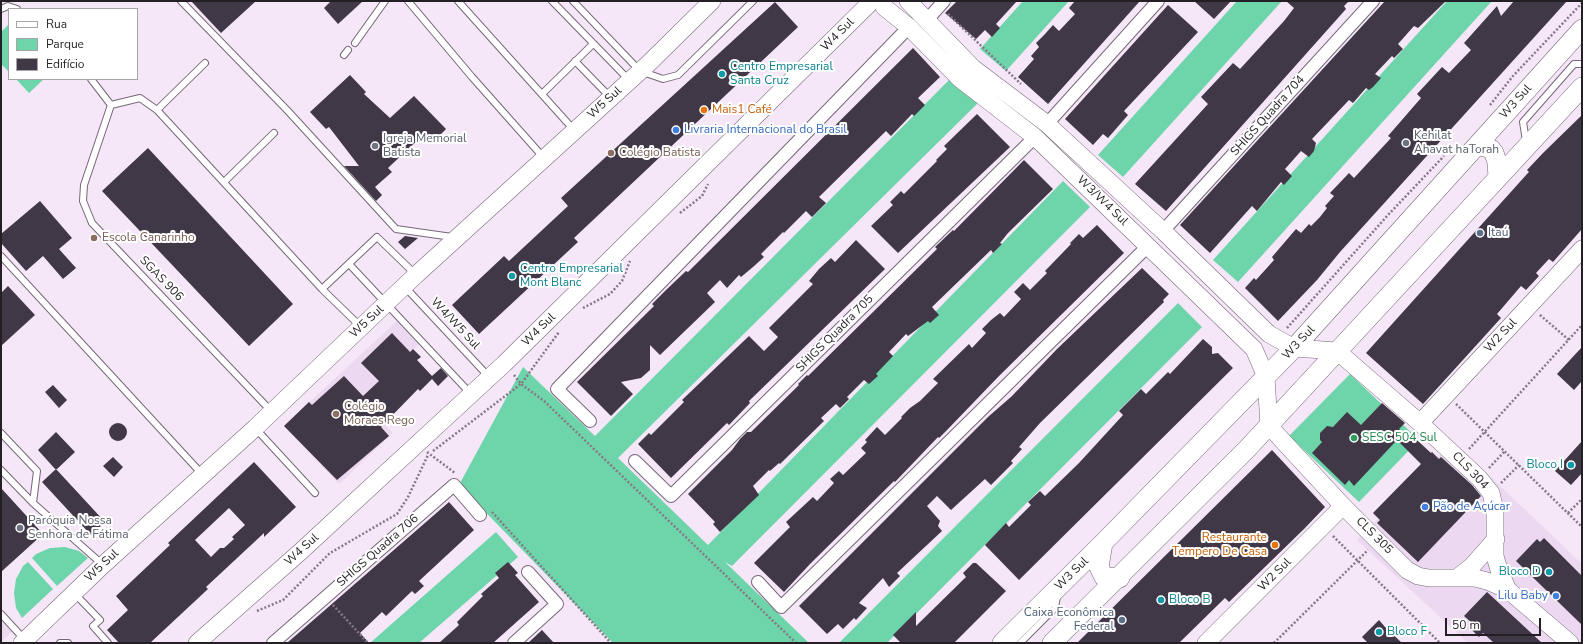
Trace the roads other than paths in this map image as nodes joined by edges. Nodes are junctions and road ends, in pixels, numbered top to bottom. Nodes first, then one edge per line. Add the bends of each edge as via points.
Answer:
1 (181, 1) edge
2 (385, 1) edge
3 (408, 1) edge
4 (458, 1) edge
5 (552, 1) edge
6 (573, 1) edge
7 (712, 1) edge
8 (753, 1) edge
9 (908, 1) edge
10 (1158, 1) edge
11 (1373, 1) edge
12 (879, 3) edge
13 (942, 3) edge
14 (14, 8) edge
15 (1, 9) edge
16 (927, 20) junction
17 (909, 27) junction
18 (1582, 29) edge
19 (355, 43) dead end
20 (593, 44) junction
21 (575, 61) junction
22 (205, 63) dead end
23 (1582, 64) edge
24 (973, 68) junction
25 (635, 76) junction
26 (960, 79) junction
27 (92, 80) edge
28 (1582, 87) edge
29 (542, 94) junction
30 (611, 98) junction
31 (111, 105) junction
32 (157, 110) junction
33 (1047, 124) junction
34 (575, 130) junction
35 (274, 133) dead end
36 (1035, 137) junction
37 (1478, 146) junction
38 (1527, 146) junction
39 (544, 158) junction
40 (1099, 174) junction
41 (1498, 178) junction
42 (224, 182) junction
43 (1088, 187) junction
44 (1163, 231) junction
45 (458, 238) junction
46 (1148, 246) junction
47 (1582, 249) edge
48 (1, 256) edge
49 (349, 264) junction
50 (410, 281) junction
51 (322, 289) junction
52 (1222, 290) junction
53 (1208, 303) junction
54 (386, 304) junction
55 (360, 327) junction
56 (1294, 348) junction
57 (1337, 351) junction
58 (490, 377) junction
59 (1266, 377) junction
60 (472, 394) junction
61 (272, 412) junction
62 (590, 421) dead end
63 (1420, 423) junction
64 (1269, 426) junction
65 (254, 428) junction
66 (1, 433) edge
67 (635, 461) dead end
68 (1, 470) edge
69 (203, 475) junction
70 (315, 493) dead end
71 (33, 503) junction
72 (1343, 506) junction
73 (484, 511) road end
74 (1496, 539) junction
75 (1104, 543) junction
76 (103, 565) junction
77 (528, 572) dead end
78 (1458, 577) junction
79 (1120, 578) junction
80 (758, 582) dead end
81 (1058, 588) junction
82 (1508, 590) junction
83 (74, 593) junction
84 (1, 614) edge
85 (24, 642) edge
86 (60, 643) edge
87 (68, 643) edge
88 (108, 643) edge
89 (197, 643) edge
90 (273, 643) edge
91 (514, 643) edge
92 (1002, 643) edge
93 (1020, 643) edge
94 (1052, 643) edge
95 (1206, 643) edge
96 (1570, 643) edge

1 - 45 lane via 287,110 396,229
2 - 19 lane
3 - 39 lane
4 - 29 lane
5 - 20 lane
6 - 25 lane
7 - 25 main road, W5 Sul
8 - 25 lane via 678,75 663,79
9 - 16 main road, W3/W4 Sul
10 - 33 street
11 - 44 street, SHIGS Quadra 704
12 - 17 main road, W3/W4 Sul
12 - 58 main road, W4 Sul
13 - 16 street
14 - 15 lane via 8,6
16 - 24 main road, W3/W4 Sul
17 - 26 main road, W3/W4 Sul
17 - 62 street via 557,389
18 - 37 main road, W3 Sul
20 - 21 lane
20 - 25 lane
21 - 29 lane
21 - 30 lane
22 - 32 lane
23 - 38 lane via 1574,64 1523,122
24 - 26 main road
24 - 33 main road, W3/W4 Sul
25 - 30 main road, W5 Sul
26 - 36 main road, W3/W4 Sul
27 - 31 lane
28 - 38 main road
29 - 34 lane
30 - 34 main road, W5 Sul
31 - 32 lane via 140,98
31 - 61 lane, SGAS 906 via 84,184 83,201 92,223
32 - 42 lane
33 - 40 main road, W3/W4 Sul
34 - 39 main road, W5 Sul
35 - 42 lane
36 - 43 main road, W3/W4 Sul
36 - 67 street, SHIGS Quadra 705 via 670,496
37 - 41 main road via 1490,149 1494,153
37 - 56 main road, W3 Sul
38 - 41 main road
39 - 45 main road, W5 Sul
40 - 43 main road
40 - 44 main road, W3/W4 Sul
41 - 57 main road
42 - 51 lane
43 - 46 main road, W3/W4 Sul
44 - 52 main road, W3/W4 Sul
45 - 50 main road, W5 Sul
46 - 53 main road, W3/W4 Sul
46 - 80 street via 782,607
47 - 63 main road, W2 Sul
48 - 69 lane
49 - 50 lane, W4/W5 Sul via 378,238
49 - 51 lane
49 - 54 lane
50 - 54 main road, W5 Sul
50 - 58 lane, W4/W5 Sul
51 - 55 lane
52 - 53 main road
52 - 56 main road, W3/W4 Sul via 1269,334
53 - 59 main road, W3/W4 Sul via 1254,349
54 - 55 main road, W5 Sul
54 - 60 lane
55 - 61 main road, W5 Sul
56 - 57 main road, W3/W4 Sul
56 - 59 main road, W3 Sul
57 - 63 main road, CLS 304
57 - 64 main road
58 - 60 main road, W4 Sul
59 - 64 main road, W3/W4 Sul
59 - 75 main road, W3 Sul
60 - 89 main road, W4 Sul
61 - 65 main road, W5 Sul
63 - 74 main road, CLS 304 via 1479,478 1491,493 1495,510
64 - 72 main road, CLS 305
64 - 79 main road
65 - 69 main road, W5 Sul
65 - 70 lane
66 - 71 lane via 37,471
68 - 71 lane
69 - 76 main road, W5 Sul
71 - 76 lane
72 - 78 main road, CLS 305 via 1407,570 1429,578
72 - 95 main road, W2 Sul
73 - 90 street, SHIGS Quadra 706 via 454,485
74 - 78 main road
74 - 82 main road, CLS 304 via 1497,563
75 - 79 main road via 1098,567 1104,577
75 - 81 main road, W3 Sul
76 - 83 main road, W5 Sul
77 - 91 street via 558,604
78 - 82 main road, CLS 305 via 1487,581
79 - 94 main road
81 - 92 main road, W3 Sul
81 - 93 lane via 1055,608
82 - 96 main road
83 - 85 main road, W5 Sul
83 - 88 lane via 100,620 93,626
84 - 85 lane
86 - 87 lane

